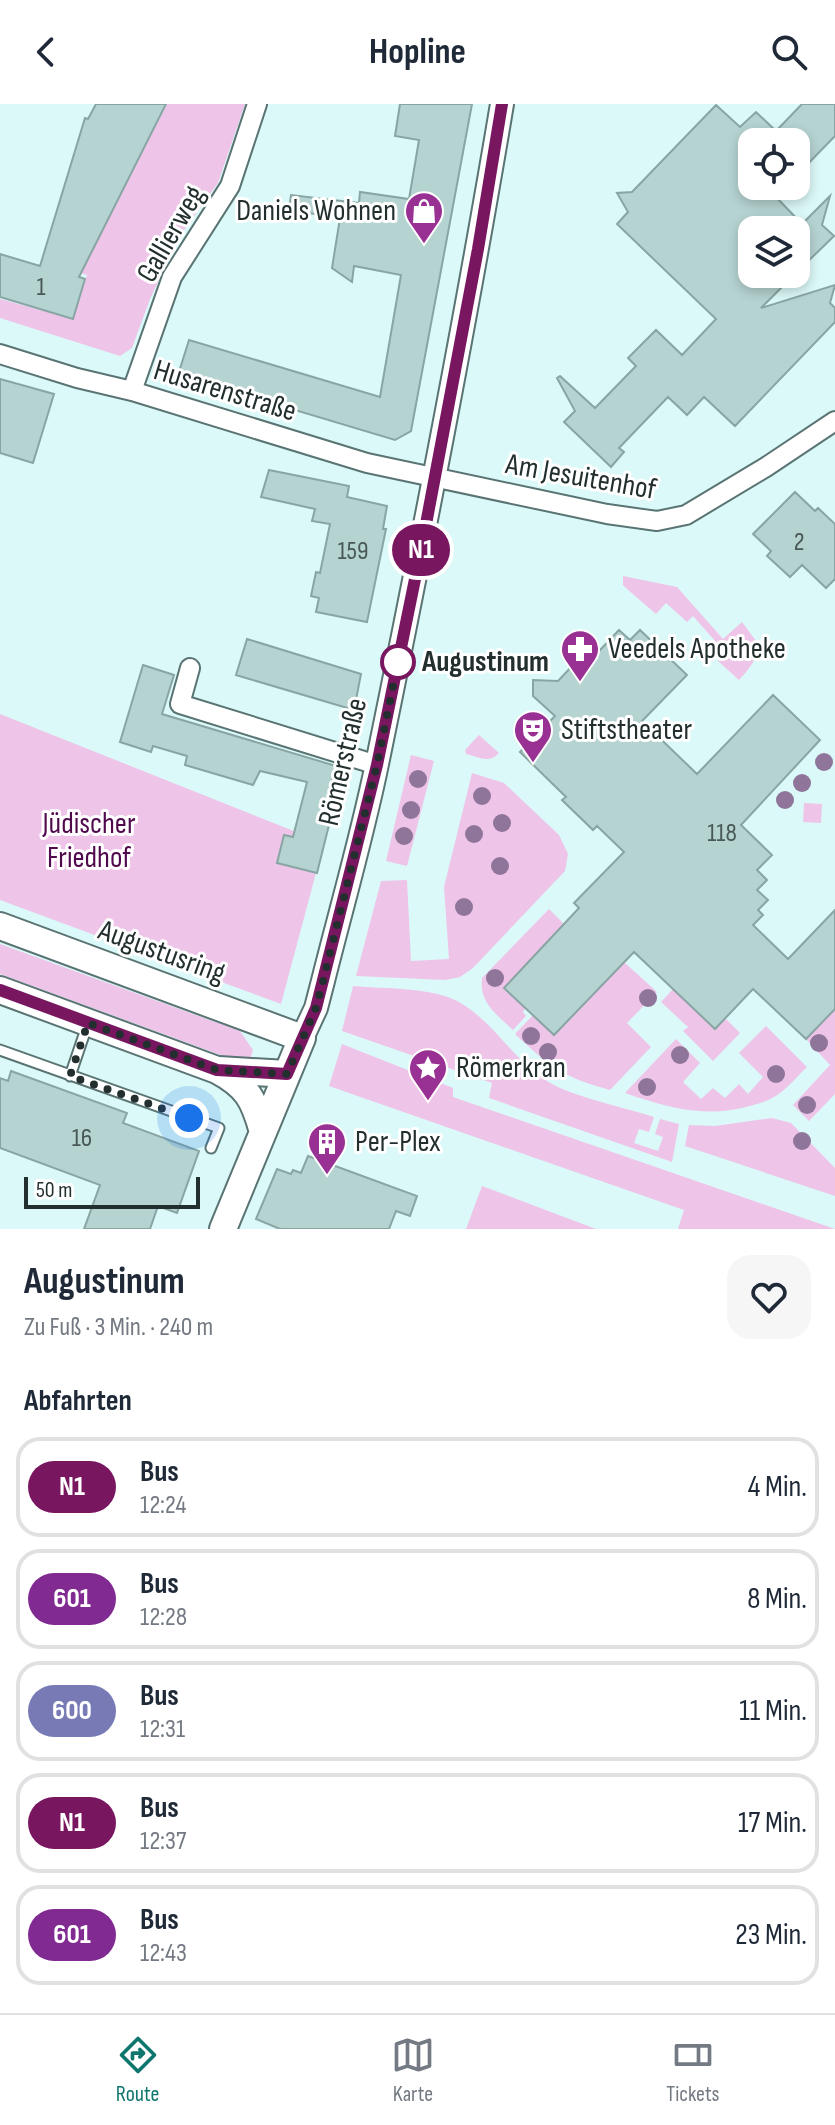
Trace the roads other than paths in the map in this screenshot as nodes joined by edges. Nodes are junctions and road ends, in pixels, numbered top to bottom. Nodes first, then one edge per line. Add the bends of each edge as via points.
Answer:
1 (257, 104) edge
2 (502, 104) edge
3 (0, 354) edge
4 (132, 391) junction
5 (835, 421) edge
6 (434, 479) junction
7 (190, 668) dead end
8 (377, 765) junction
9 (0, 926) edge
10 (0, 990) edge
11 (88, 1023) junction
12 (302, 1038) junction
13 (0, 1050) edge
14 (217, 1070) junction
15 (287, 1074) junction
16 (70, 1076) junction
17 (263, 1132) junction
18 (211, 1148) dead end
19 (223, 1229) edge

1 - 4 street, Gallierweg via 230,186 172,277
2 - 6 street, Römerstraße
3 - 4 street, Husarenstraße
4 - 6 street, Husarenstraße
5 - 6 street, Am Jesuitenhof via 686,515 657,521
6 - 8 street, Römerstraße
7 - 8 street via 180,704
8 - 12 street, Römerstraße via 316,1008
9 - 12 main road, Augustusring
10 - 11 main road
11 - 14 main road
11 - 16 lane
12 - 15 main road, Römerstraße
13 - 16 lane
14 - 15 main road
14 - 17 main road via 247,1090
15 - 17 main road, Römerstraße
16 - 18 lane via 219,1128
17 - 19 main road, Römerstraße

